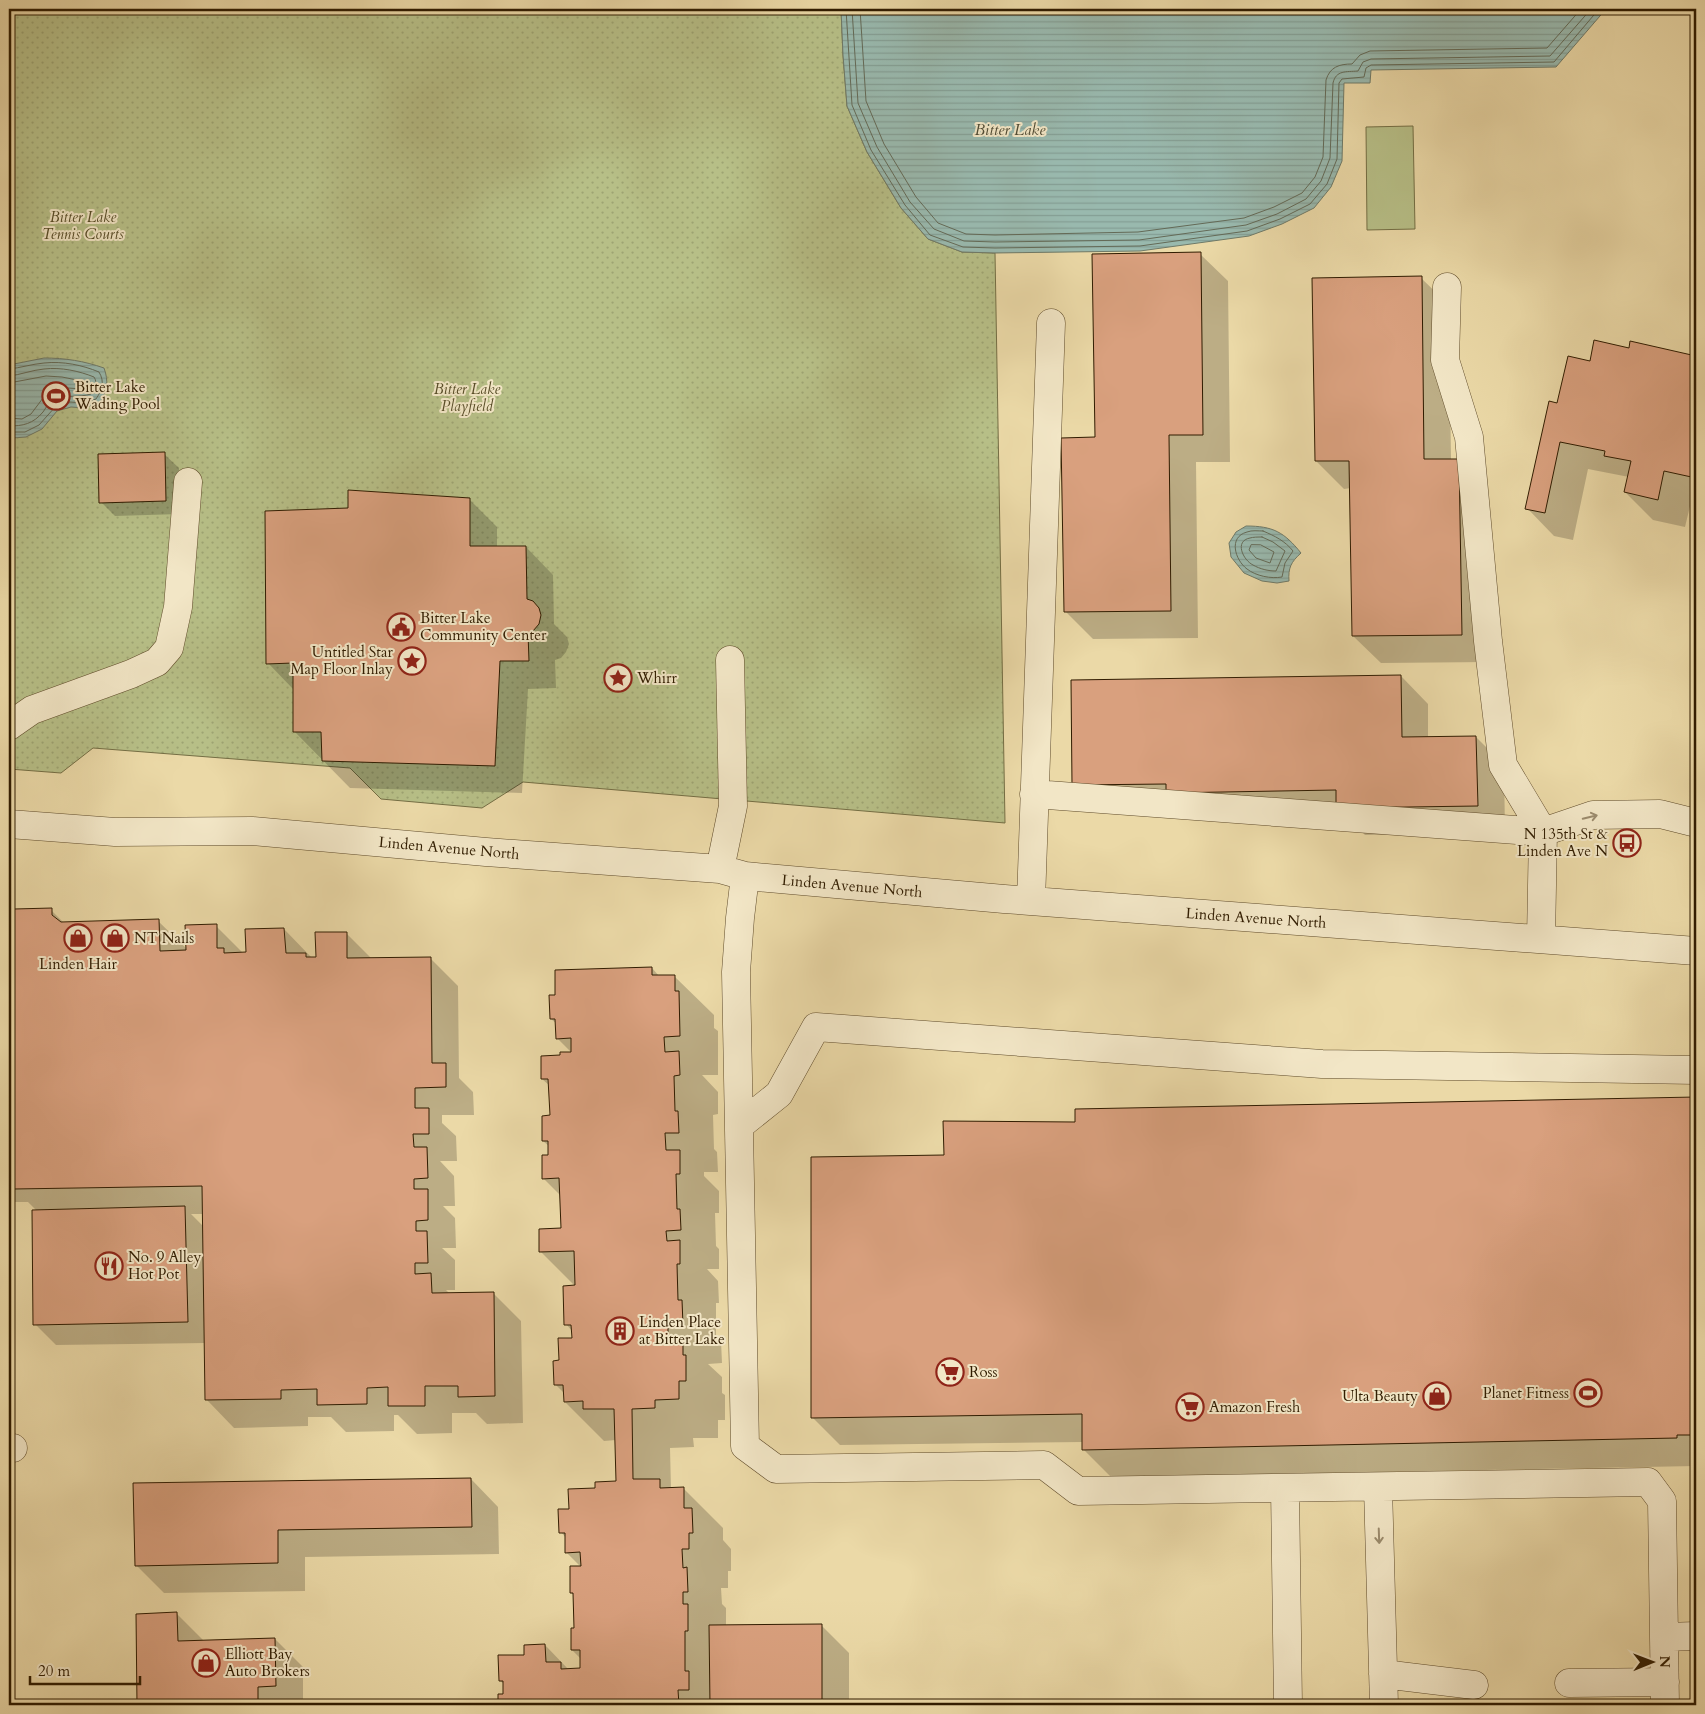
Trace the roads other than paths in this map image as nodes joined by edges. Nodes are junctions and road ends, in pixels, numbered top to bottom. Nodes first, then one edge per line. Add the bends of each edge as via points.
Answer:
1 (1447, 287) dead end
2 (1051, 323) dead end
3 (188, 482) dead end
4 (730, 660) dead end
5 (9, 726) edge
6 (1034, 794) junction
7 (1696, 823) edge
8 (9, 824) edge
9 (1543, 832) junction
10 (733, 873) junction
11 (1031, 901) junction
12 (1542, 939) junction
13 (1696, 951) edge
14 (1696, 1070) edge
15 (739, 1126) junction
16 (1378, 1487) junction
17 (1285, 1488) junction
18 (1696, 1636) edge
19 (1665, 1638) junction
20 (1383, 1674) junction
21 (1569, 1683) dead end
22 (1474, 1685) dead end
23 (1665, 1694) edge
24 (1288, 1705) edge
25 (1384, 1705) edge

1 - 9 street via 1445,360 1469,437 1503,765
2 - 6 street
3 - 5 street via 178,607 169,648 157,662 32,710
4 - 10 street
6 - 9 street
6 - 11 street
9 -> 7 street via 1593,815 1660,814
8 - 10 street, Linden Avenue North via 115,832 252,831
9 - 12 street
10 - 11 street, Linden Avenue North
10 - 15 street via 740,918 736,972
11 - 12 street, Linden Avenue North
12 - 13 street, Linden Avenue North
14 - 15 street via 1322,1064 816,1027 779,1094
15 - 17 street via 745,1446 776,1469 1044,1465 1078,1491
16 - 17 street
16 - 19 street via 1648,1482 1662,1501
16 -> 20 street
17 - 24 street
18 - 19 street
19 - 23 street
20 - 22 street
20 - 25 street
21 - 23 street

